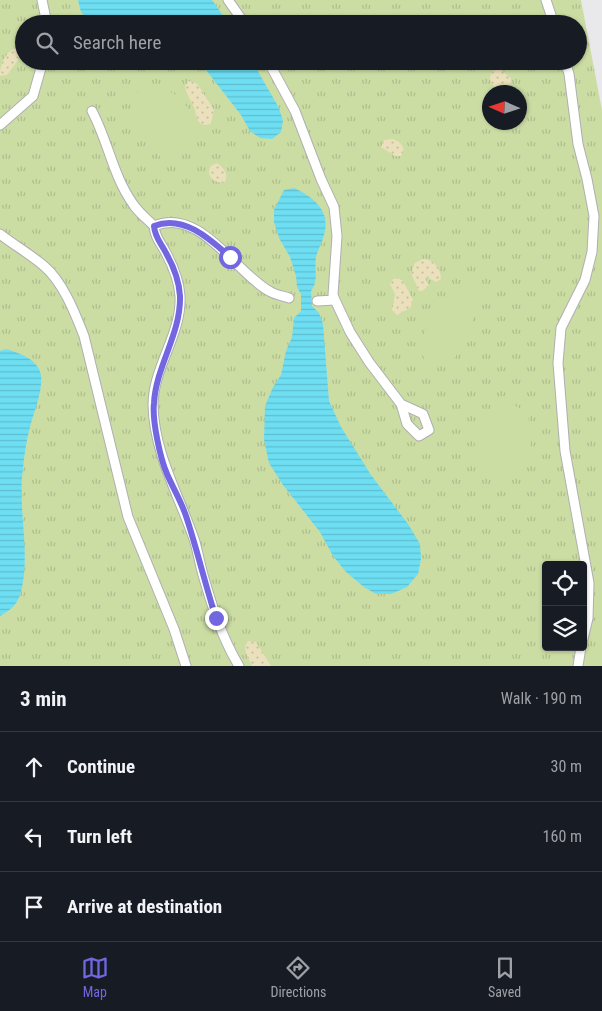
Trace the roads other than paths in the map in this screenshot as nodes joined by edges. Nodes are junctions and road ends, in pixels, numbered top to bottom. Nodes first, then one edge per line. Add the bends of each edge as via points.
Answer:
1 (42, 0) edge
2 (228, 0) edge
3 (546, 0) edge
4 (45, 15) edge
5 (239, 15) edge
6 (551, 15) edge
7 (40, 70) edge
8 (273, 70) edge
9 (568, 70) edge
10 (92, 112) dead end
11 (0, 125) edge
12 (154, 226) junction
13 (0, 234) edge
14 (289, 298) dead end
15 (335, 300) junction
16 (317, 302) dead end
17 (401, 404) dead end
18 (587, 622) edge
19 (581, 651) edge
20 (186, 666) edge
21 (239, 666) edge
22 (578, 666) edge

1 - 4 lane
2 - 5 lane
3 - 6 lane
7 - 11 lane via 33,96
8 - 15 lane via 295,111 334,207 337,236
9 - 18 lane via 578,144 594,216 592,252 585,280 561,328 558,363 565,451 589,583
10 - 12 lane via 133,204
12 - 14 lane via 164,222 185,225 209,238 270,292
12 - 21 lane via 154,236 176,273 180,296 178,319 158,375 153,404 158,438 166,472 196,545 216,618
13 - 20 lane via 45,267 74,309 84,336 128,517
15 - 16 lane
15 - 17 lane via 369,362
19 - 22 lane

